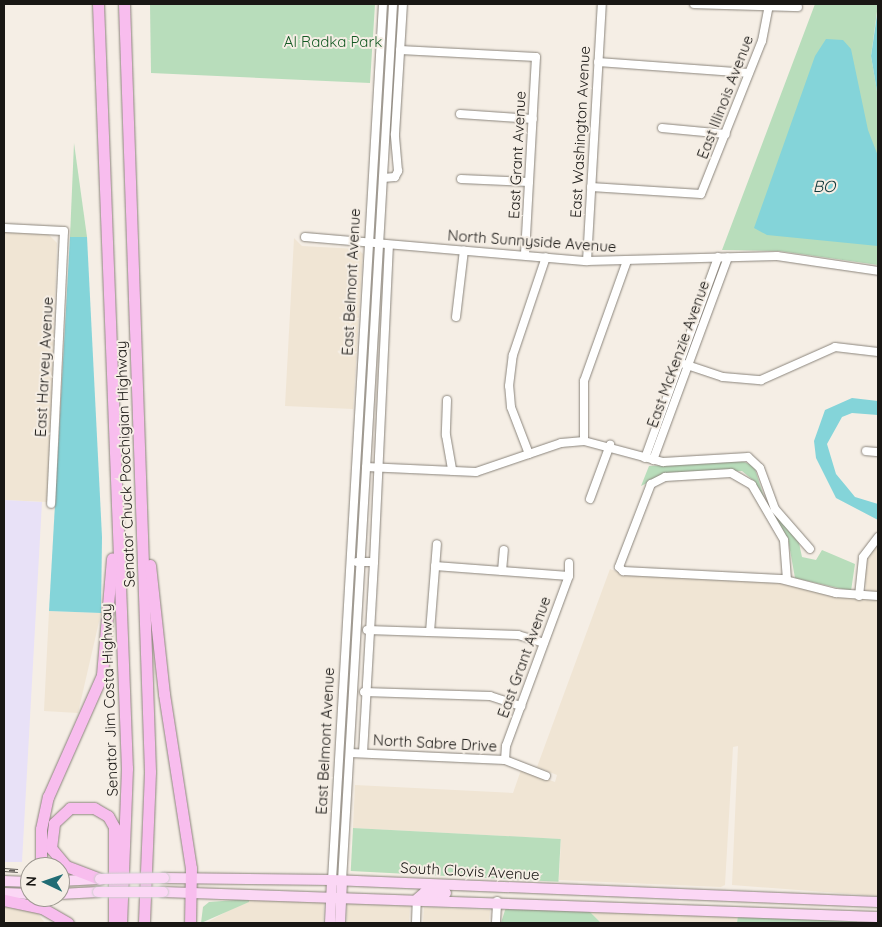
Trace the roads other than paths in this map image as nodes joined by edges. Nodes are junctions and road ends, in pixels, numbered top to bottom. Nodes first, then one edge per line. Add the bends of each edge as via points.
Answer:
1 (92, 4) edge
2 (98, 4) edge
3 (124, 4) edge
4 (383, 4) edge
5 (392, 4) edge
6 (403, 4) edge
7 (602, 4) edge
8 (694, 4) edge
9 (704, 4) edge
10 (798, 7) dead end
11 (768, 9) junction
12 (400, 50) junction
13 (380, 58) junction
14 (598, 62) junction
15 (101, 70) junction
16 (749, 73) junction
17 (460, 114) dead end
18 (533, 119) junction
19 (386, 121) junction
20 (662, 128) dead end
21 (726, 134) junction
22 (383, 178) junction
23 (460, 179) dead end
24 (529, 182) junction
25 (591, 187) junction
26 (4, 228) edge
27 (305, 238) dead end
28 (369, 245) junction
29 (378, 246) junction
30 (389, 246) junction
31 (464, 250) junction
32 (525, 256) junction
33 (728, 256) junction
34 (546, 257) junction
35 (718, 258) junction
36 (587, 261) junction
37 (627, 261) junction
38 (878, 271) edge
39 (456, 318) dead end
40 (878, 352) edge
41 (680, 362) junction
42 (689, 365) junction
43 (447, 400) dead end
44 (584, 441) junction
45 (610, 445) junction
46 (866, 451) dead end
47 (878, 452) edge
48 (529, 454) junction
49 (649, 459) junction
50 (366, 467) junction
51 (377, 467) junction
52 (452, 470) junction
53 (141, 474) junction
54 (116, 476) junction
55 (590, 499) dead end
56 (51, 504) dead end
57 (878, 537) edge
58 (437, 544) dead end
59 (810, 549) dead end
60 (504, 550) dead end
61 (350, 561) junction
62 (360, 562) junction
63 (374, 562) junction
64 (568, 563) dead end
65 (436, 566) junction
66 (502, 571) junction
67 (569, 576) junction
68 (786, 580) junction
69 (859, 596) junction
70 (878, 596) edge
71 (367, 630) junction
72 (430, 632) junction
73 (544, 643) junction
74 (364, 692) junction
75 (521, 706) junction
76 (350, 753) junction
77 (363, 753) junction
78 (505, 760) junction
79 (546, 776) dead end
80 (42, 857) edge
81 (192, 878) junction
82 (100, 879) junction
83 (70, 880) edge
84 (337, 880) junction
85 (4, 881) edge
86 (20, 882) edge
87 (483, 888) junction
88 (528, 889) junction
89 (4, 893) edge
90 (70, 893) edge
91 (192, 893) junction
92 (20, 894) edge
93 (337, 896) junction
94 (417, 898) junction
95 (4, 900) edge
96 (452, 900) junction
97 (497, 901) junction
98 (843, 901) junction
99 (878, 902) edge
100 (768, 911) junction
101 (878, 917) edge
102 (68, 923) edge
103 (114, 923) edge
104 (121, 923) edge
105 (144, 923) edge
106 (190, 923) edge
107 (330, 923) edge
108 (340, 923) edge
109 (416, 923) edge
110 (496, 923) edge

1 - 15 highway
2 - 15 highway, Senator Chuck Poochigian Highway
3 - 53 highway, Senator Chuck Poochigian Highway
4 - 13 street, East Belmont Avenue
5 - 19 street, East Belmont Avenue
6 - 12 street
7 - 14 street, East Washington Avenue
8 - 9 street
9 - 11 street
10 - 11 street
11 - 16 street, East Illinois Avenue
12 - 18 street, East Grant Avenue via 536,57
12 - 22 street via 396,134 398,170 395,177
13 - 19 street via 384,61
13 - 28 street, East Belmont Avenue
14 - 16 street
14 - 25 street, East Washington Avenue
15 - 54 highway, Senator Chuck Poochigian Highway
16 - 21 street, East Illinois Avenue
17 - 18 street
18 - 24 street, East Grant Avenue
19 - 22 street, East Belmont Avenue
20 - 21 street
21 - 25 street, East Illinois Avenue via 701,194
22 - 29 street, East Belmont Avenue
23 - 24 street
24 - 32 street, East Grant Avenue
25 - 36 street, East Washington Avenue
26 - 56 street, East Harvey Avenue via 64,231
27 - 28 street, North Sunnyside Avenue
28 - 29 street, North Sunnyside Avenue
28 - 61 street, East Belmont Avenue
29 - 30 street, North Sunnyside Avenue
29 - 50 street, East Belmont Avenue
30 - 31 street, North Sunnyside Avenue
30 - 51 street
31 - 32 street, North Sunnyside Avenue
31 - 39 street
32 - 34 street, North Sunnyside Avenue
33 - 35 street, North Sunnyside Avenue
33 - 38 street, North Sunnyside Avenue via 796,258
33 - 42 street, East McKenzie Avenue
34 - 36 street, North Sunnyside Avenue
34 - 48 street via 513,355 509,386 511,407
35 - 37 street, North Sunnyside Avenue
35 - 41 street, East McKenzie Avenue
36 - 37 street, North Sunnyside Avenue
37 - 44 street via 584,380
40 - 42 street via 835,347 762,380 723,377
41 - 42 street
41 - 49 street, East McKenzie Avenue
42 - 49 street, East McKenzie Avenue
43 - 52 street via 446,434
44 - 45 street
44 - 48 street via 560,443
45 - 49 street
45 - 55 street
46 - 47 street
48 - 52 street via 484,471
49 - 59 street via 752,458 781,518
50 - 51 street
50 - 62 street, East Belmont Avenue
51 - 52 street
51 - 63 street
53 - 81 highway via 164,694
53 - 105 highway, Senator Chuck Poochigian Highway via 150,781
54 - 80 highway via 106,656 88,716 48,797
54 - 104 highway, Senator Jim Costa Highway via 127,800
57 - 69 street via 863,557
58 - 65 street
60 - 66 street
61 - 62 street
61 - 84 street, East Belmont Avenue
62 - 63 street
62 - 76 street, East Belmont Avenue
63 - 71 street
64 - 67 street, East Grant Avenue
65 - 66 street
65 - 72 street
66 - 67 street
67 - 73 street, East Grant Avenue
68 - 68 street via 623,570 619,564 651,484 665,477 731,473 752,485 784,540
68 - 69 street
69 - 70 street
71 - 72 street
71 - 74 street
72 - 73 street via 518,635
73 - 75 street, East Grant Avenue
74 - 75 street via 490,696
74 - 77 street
75 - 78 street, East Grant Avenue
76 - 77 street, North Sabre Drive
76 - 84 street, East Belmont Avenue
77 - 78 street, North Sabre Drive
78 - 79 street, North Sabre Drive
81 - 82 main road, South Clovis Avenue, bridge
81 - 84 main road, South Clovis Avenue
81 - 91 highway
82 - 83 main road, South Clovis Avenue
82 - 103 highway via 66,866 52,848 54,823 70,808 94,808 108,816 114,827
84 - 87 main road, South Clovis Avenue
84 - 93 main road, East Belmont Avenue
85 - 86 main road
87 - 88 main road, South Clovis Avenue
87 - 94 main road via 459,893 425,892
88 - 96 main road via 521,895 478,893
88 - 98 main road, South Clovis Avenue
89 - 92 main road
90 - 91 main road, South Clovis Avenue, bridge
91 - 93 main road, South Clovis Avenue
91 - 106 highway
93 - 94 main road, South Clovis Avenue
93 - 107 main road, East Belmont Avenue
93 - 108 main road, East Belmont Avenue
94 - 96 main road, South Clovis Avenue
94 - 109 street
95 - 102 highway via 46,909
96 - 97 main road, South Clovis Avenue
97 - 100 main road, South Clovis Avenue
97 - 110 street
98 - 99 main road, South Clovis Avenue
98 - 100 main road via 835,908 795,906
100 - 101 main road, South Clovis Avenue

